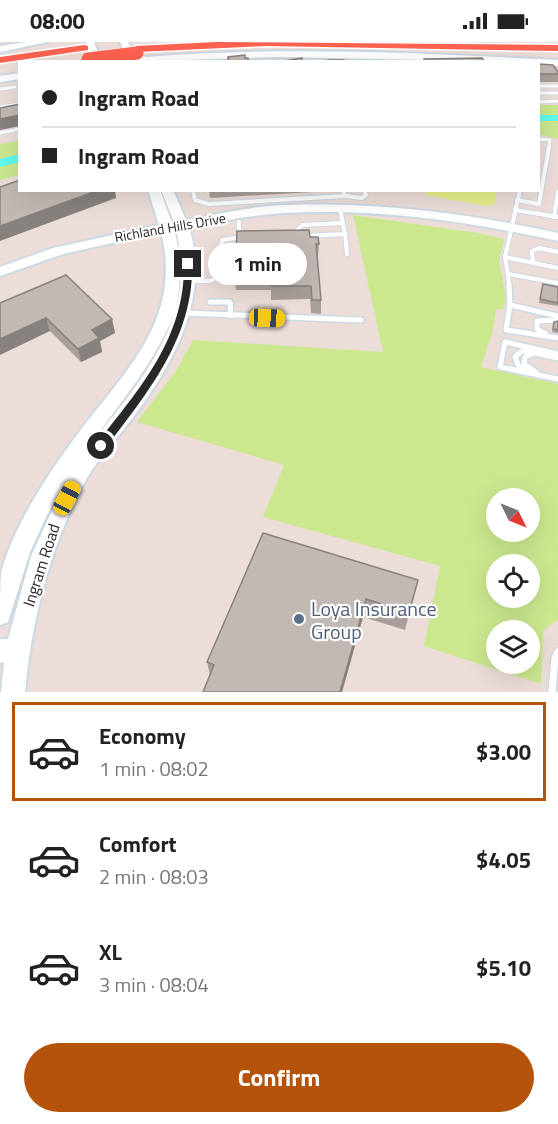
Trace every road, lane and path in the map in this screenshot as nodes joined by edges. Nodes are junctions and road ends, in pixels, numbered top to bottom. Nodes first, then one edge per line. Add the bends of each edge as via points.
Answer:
1 (114, 42) edge
2 (558, 48) edge
3 (0, 49) edge
4 (105, 50) dead end
5 (137, 50) edge
6 (40, 52) edge
7 (88, 53) edge
8 (214, 58) edge
9 (350, 58) edge
10 (417, 59) edge
11 (0, 60) edge
12 (74, 60) edge
13 (108, 60) edge
14 (121, 60) edge
15 (124, 60) edge
16 (482, 60) edge
17 (18, 64) edge
18 (0, 67) edge
19 (18, 70) edge
20 (0, 73) edge
21 (18, 76) edge
22 (0, 79) edge
23 (540, 86) edge
24 (558, 86) edge
25 (15, 87) dead end
26 (0, 89) edge
27 (540, 93) edge
28 (558, 93) edge
29 (558, 101) edge
30 (540, 102) edge
31 (18, 104) edge
32 (0, 108) edge
33 (18, 129) edge
34 (0, 133) edge
35 (540, 139) edge
36 (541, 175) edge
37 (155, 192) edge
38 (167, 192) edge
39 (193, 192) edge
40 (365, 192) edge
41 (519, 192) edge
42 (540, 192) edge
43 (558, 192) edge
44 (344, 193) edge
45 (517, 200) junction
46 (340, 209) junction
47 (305, 210) junction
48 (515, 210) junction
49 (557, 221) edge
50 (239, 222) junction
51 (343, 223) junction
52 (512, 226) junction
53 (175, 229) junction
54 (345, 234) junction
55 (238, 237) junction
56 (249, 237) edge
57 (558, 237) edge
58 (558, 252) edge
59 (347, 254) dead end
60 (505, 257) junction
61 (533, 262) junction
62 (558, 268) edge
63 (0, 272) edge
64 (508, 274) junction
65 (189, 281) junction
66 (558, 283) edge
67 (210, 302) dead end
68 (510, 305) junction
69 (175, 313) junction
70 (231, 316) junction
71 (558, 316) edge
72 (360, 320) dead end
73 (558, 320) edge
74 (506, 330) junction
75 (558, 338) edge
76 (505, 342) junction
77 (535, 353) junction
78 (558, 354) edge
79 (558, 358) edge
80 (533, 371) junction
81 (558, 378) edge
82 (92, 443) junction
83 (0, 614) edge
84 (9, 650) edge
85 (558, 652) edge
86 (13, 692) edge
87 (552, 692) edge

1 - 14 main road
2 - 5 highway via 286,43
3 - 6 main road
4 - 13 main road
5 - 7 highway, bridge
5 - 8 main road
5 - 15 main road
6 - 7 highway
6 - 11 highway
7 - 12 highway
8 - 9 main road
9 - 10 main road
10 - 16 main road
17 - 18 highway
19 - 20 highway
21 - 22 main road
23 - 24 lane
25 - 26 lane
27 - 28 lane
29 - 30 lane
31 - 32 lane
33 - 34 lane
35 - 36 lane via 550,140
37 - 53 main road, Ingram Road
38 - 53 main road, Ingram Road
39 - 44 lane via 195,200 209,204
40 - 44 lane via 362,198
41 - 45 lane
42 - 45 lane via 539,204
43 - 49 lane
45 - 48 lane
46 - 47 main road, Richland Hills Drive
46 - 51 lane
46 - 52 main road, Richland Hills Drive via 418,212
47 - 50 main road, Richland Hills Drive
47 - 53 main road, Richland Hills Drive via 262,211
48 - 49 lane
48 - 52 lane
49 - 52 main road, Richland Hills Drive
50 - 53 main road, Richland Hills Drive
50 - 55 lane
51 - 54 lane
51 - 54 lane via 303,225 290,236
52 - 57 main road, Richland Hills Drive
52 - 60 lane
53 - 63 main road, Richland Hills Drive
53 - 65 main road, Ingram Road
53 - 69 main road, Ingram Road
54 - 59 lane
55 - 56 lane
55 - 65 lane via 222,240 217,278
58 - 61 lane via 539,248 532,251
60 - 61 lane
60 - 64 lane
61 - 62 lane
64 - 66 lane
64 - 68 lane
65 - 69 main road, Ingram Road
67 - 70 lane via 230,302
68 - 71 lane
68 - 74 lane
69 - 70 lane
69 - 82 main road, Ingram Road via 177,332 153,379
70 - 72 lane
73 - 75 lane via 547,318 535,325
74 - 75 lane
74 - 76 lane
76 - 78 lane
76 - 81 lane via 500,367
77 - 79 lane
77 - 80 lane via 525,357 524,364
77 - 80 lane via 522,351 514,357 519,367
80 - 81 lane
82 - 83 main road, Ingram Road via 62,471 31,526
82 - 84 main road, Ingram Road via 57,517
84 - 86 main road, Ingram Road
85 - 87 lane

